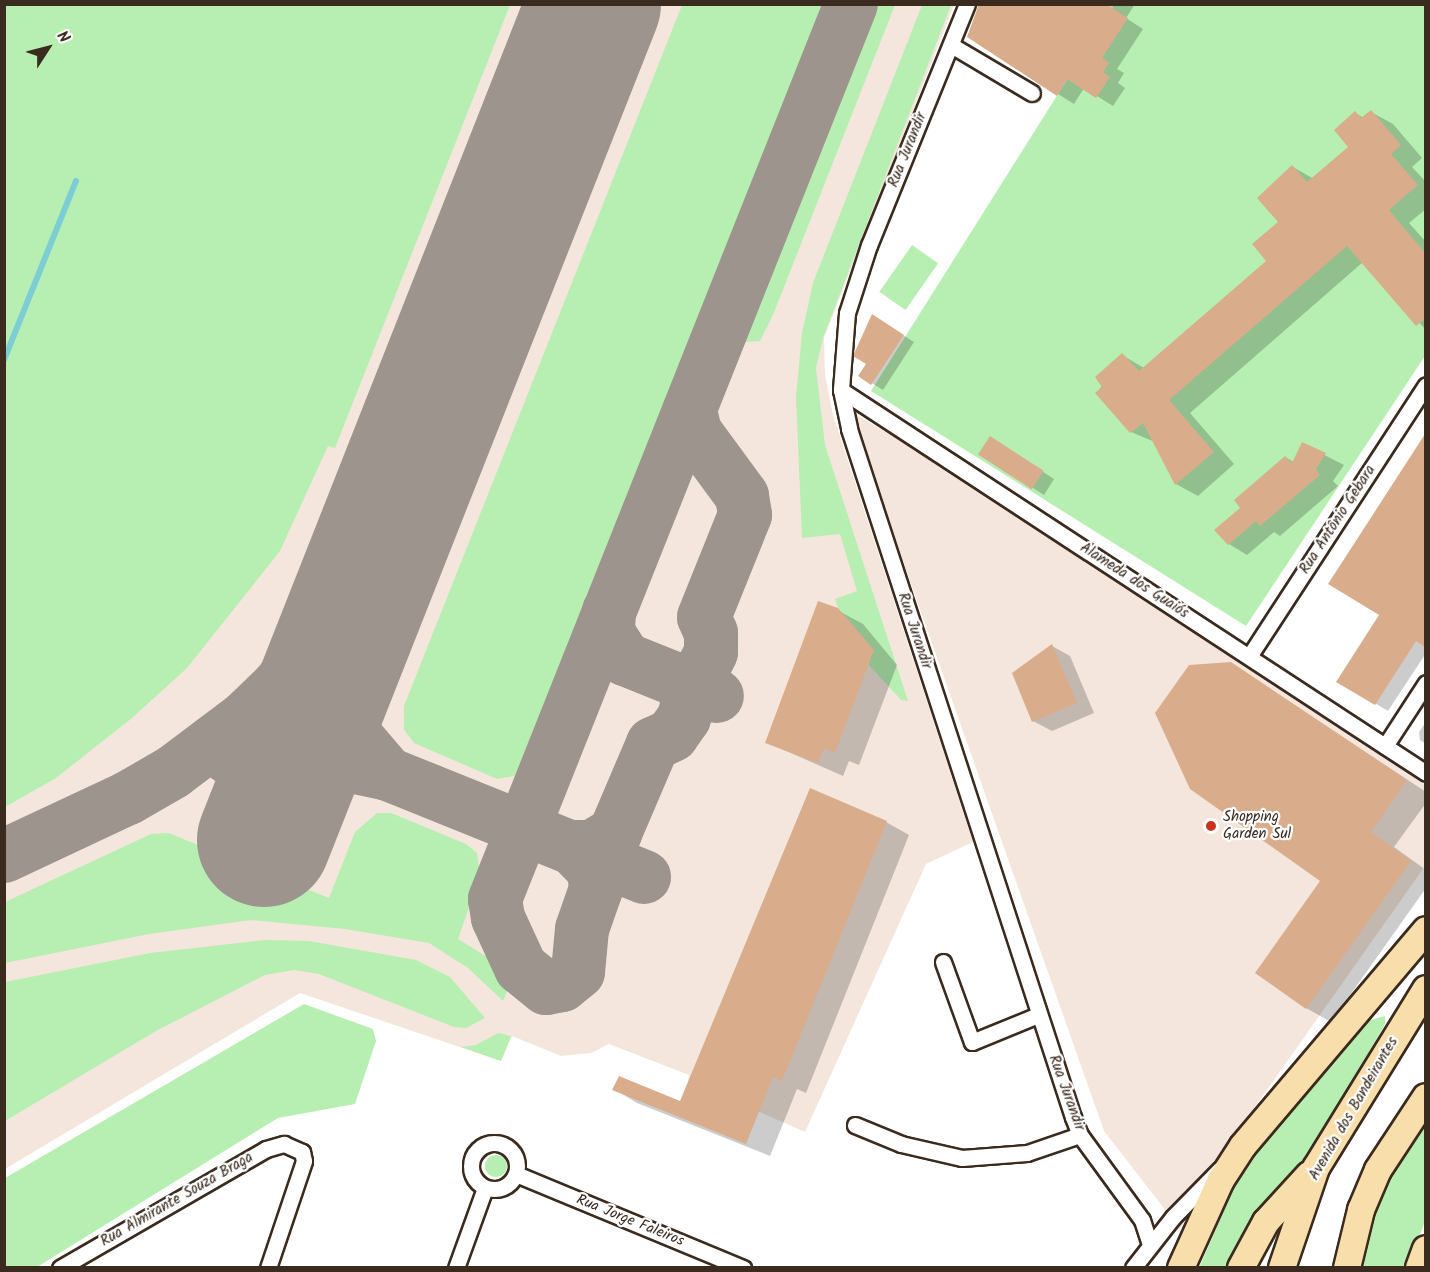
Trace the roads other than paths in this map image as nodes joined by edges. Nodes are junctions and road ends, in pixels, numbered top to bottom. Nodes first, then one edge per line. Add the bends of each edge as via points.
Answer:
1 (967, 4) edge
2 (951, 45) junction
3 (1032, 93) dead end
4 (1425, 385) edge
5 (841, 390) junction
6 (1250, 655) junction
7 (1425, 683) edge
8 (1385, 746) junction
9 (1425, 773) edge
10 (1425, 930) edge
11 (943, 962) dead end
12 (1425, 989) edge
13 (1038, 1015) junction
14 (1425, 1097) edge
15 (855, 1125) dead end
16 (1080, 1135) junction
17 (1243, 1146) junction
18 (1316, 1168) junction
19 (516, 1174) junction
20 (485, 1188) junction
21 (1150, 1244) junction
22 (1425, 1249) edge
23 (60, 1268) edge
24 (268, 1268) edge
25 (456, 1268) edge
26 (743, 1268) edge
27 (1133, 1268) edge
28 (1181, 1268) edge
29 (1241, 1268) edge
30 (1282, 1268) edge
31 (1347, 1268) edge
32 (1419, 1268) edge

1 - 2 street, Rua Jurandir
2 - 3 street
2 - 5 street, Rua Jurandir via 869,245 847,313
4 - 6 street, Rua Antônio Gebara
5 - 6 street, Alameda dos Guaiós
5 - 13 street, Rua Jurandir via 849,429
6 - 8 street, Alameda dos Guaiós
7 - 8 street
8 - 9 street, Alameda dos Guaiós
10 - 17 highway
11 - 13 street via 972,1042
12 - 18 highway, Avenida dos Bandeirantes
13 - 16 street, Rua Jurandir
14 - 31 highway via 1378,1170 1361,1210
15 - 16 street via 901,1144 962,1158 1028,1153
16 - 21 street, Rua Jurandir via 1142,1221
17 - 21 street
17 - 28 highway via 1221,1180
18 - 29 highway via 1266,1222
18 - 30 highway, Avenida dos Bandeirantes
19 - 20 street via 500,1189
19 - 20 street via 515,1155 508,1148 500,1143 482,1146 471,1168
19 - 26 street, Rua Jorge Faleiros
20 - 25 street
21 - 27 street
22 - 32 highway
23 - 24 street, Rua Almirante Souza Braga via 266,1149 284,1144 296,1148 304,1161

